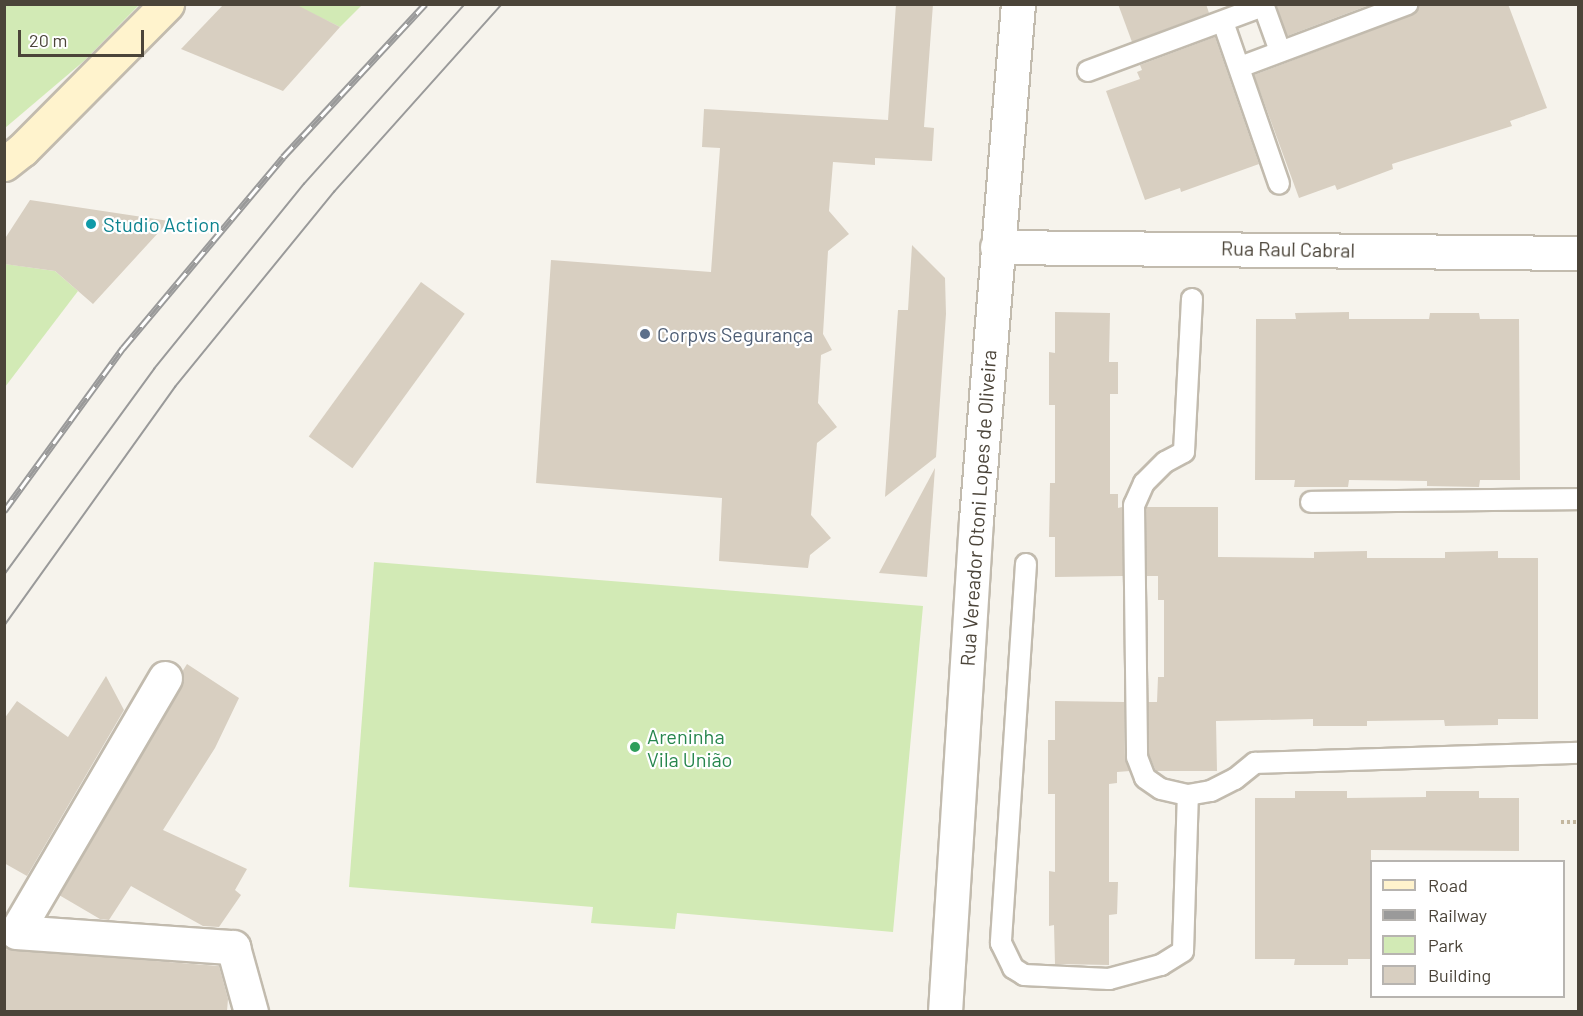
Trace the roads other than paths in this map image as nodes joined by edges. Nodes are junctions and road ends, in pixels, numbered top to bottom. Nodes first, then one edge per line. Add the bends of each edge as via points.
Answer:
1 (167, 4) edge
2 (1018, 4) edge
3 (1408, 4) edge
4 (1263, 5) edge
5 (1223, 22) junction
6 (1280, 51) junction
7 (1240, 67) junction
8 (1088, 71) dead end
9 (4, 164) edge
10 (1279, 184) dead end
11 (997, 247) junction
12 (1578, 253) edge
13 (1192, 299) dead end
14 (1578, 499) edge
15 (1311, 502) dead end
16 (1026, 564) dead end
17 (165, 678) dead end
18 (1578, 753) edge
19 (1188, 795) junction
20 (251, 1011) edge
21 (945, 1011) edge

1 - 9 street
2 - 11 street, Rua Vereador Otoni Lopes de Oliveira
3 - 6 lane
4 - 5 lane
4 - 6 lane
5 - 7 lane
5 - 8 lane
6 - 7 lane
7 - 10 lane
11 - 12 street, Rua Raul Cabral
11 - 21 street, Rua Vereador Otoni Lopes de Oliveira
13 - 19 lane via 1184,452 1165,462 1144,483 1134,505 1137,757 1145,778 1161,789
14 - 15 lane
16 - 19 lane via 1001,943 1013,968 1024,975 1109,979 1161,965 1183,951
17 - 20 street via 16,932 233,947
18 - 19 lane via 1255,764 1211,791

